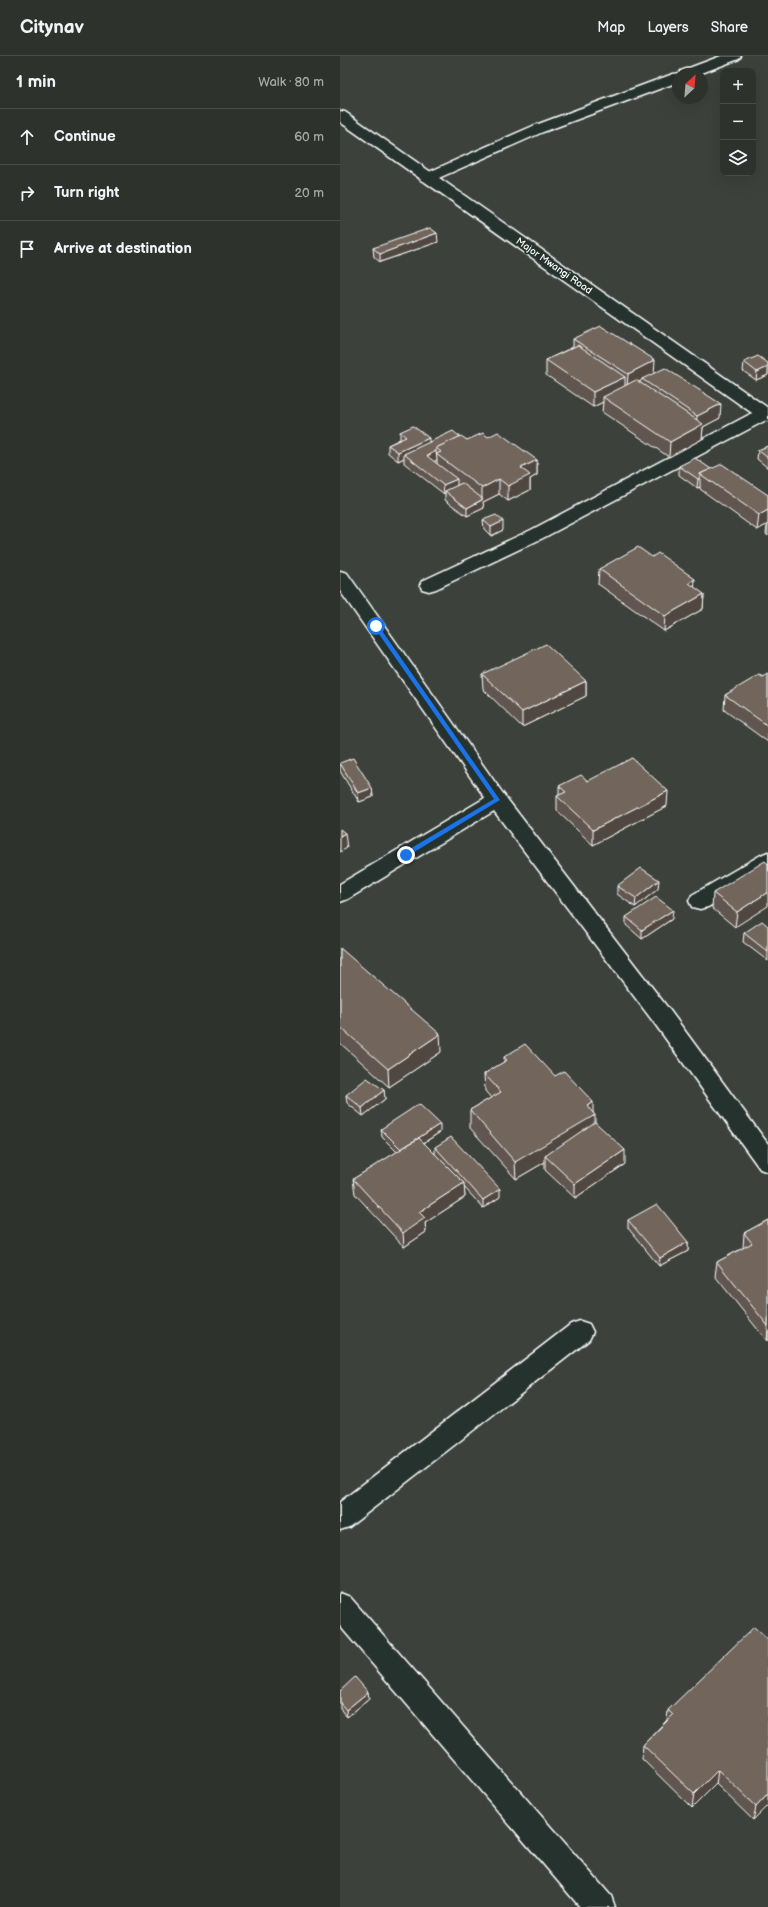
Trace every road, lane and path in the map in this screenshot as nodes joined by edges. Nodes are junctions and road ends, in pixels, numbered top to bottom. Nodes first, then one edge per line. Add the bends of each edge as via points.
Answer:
1 (734, 56) edge
2 (702, 68) edge
3 (672, 79) edge
4 (340, 115) edge
5 (427, 178) junction
6 (766, 415) edge
7 (340, 577) edge
8 (429, 585) dead end
9 (497, 800) junction
10 (768, 860) edge
11 (340, 894) edge
12 (700, 901) dead end
13 (768, 1162) edge
14 (580, 1332) dead end
15 (340, 1518) edge
16 (340, 1606) edge
17 (600, 1907) edge

1 - 2 street
3 - 5 street via 538,129
4 - 5 street, Major Mwangi Road
5 - 6 street, Major Mwangi Road
6 - 8 street via 537,534
7 - 9 street
9 - 11 street
9 - 13 street via 663,1018
10 - 12 street
14 - 15 street
16 - 17 street

